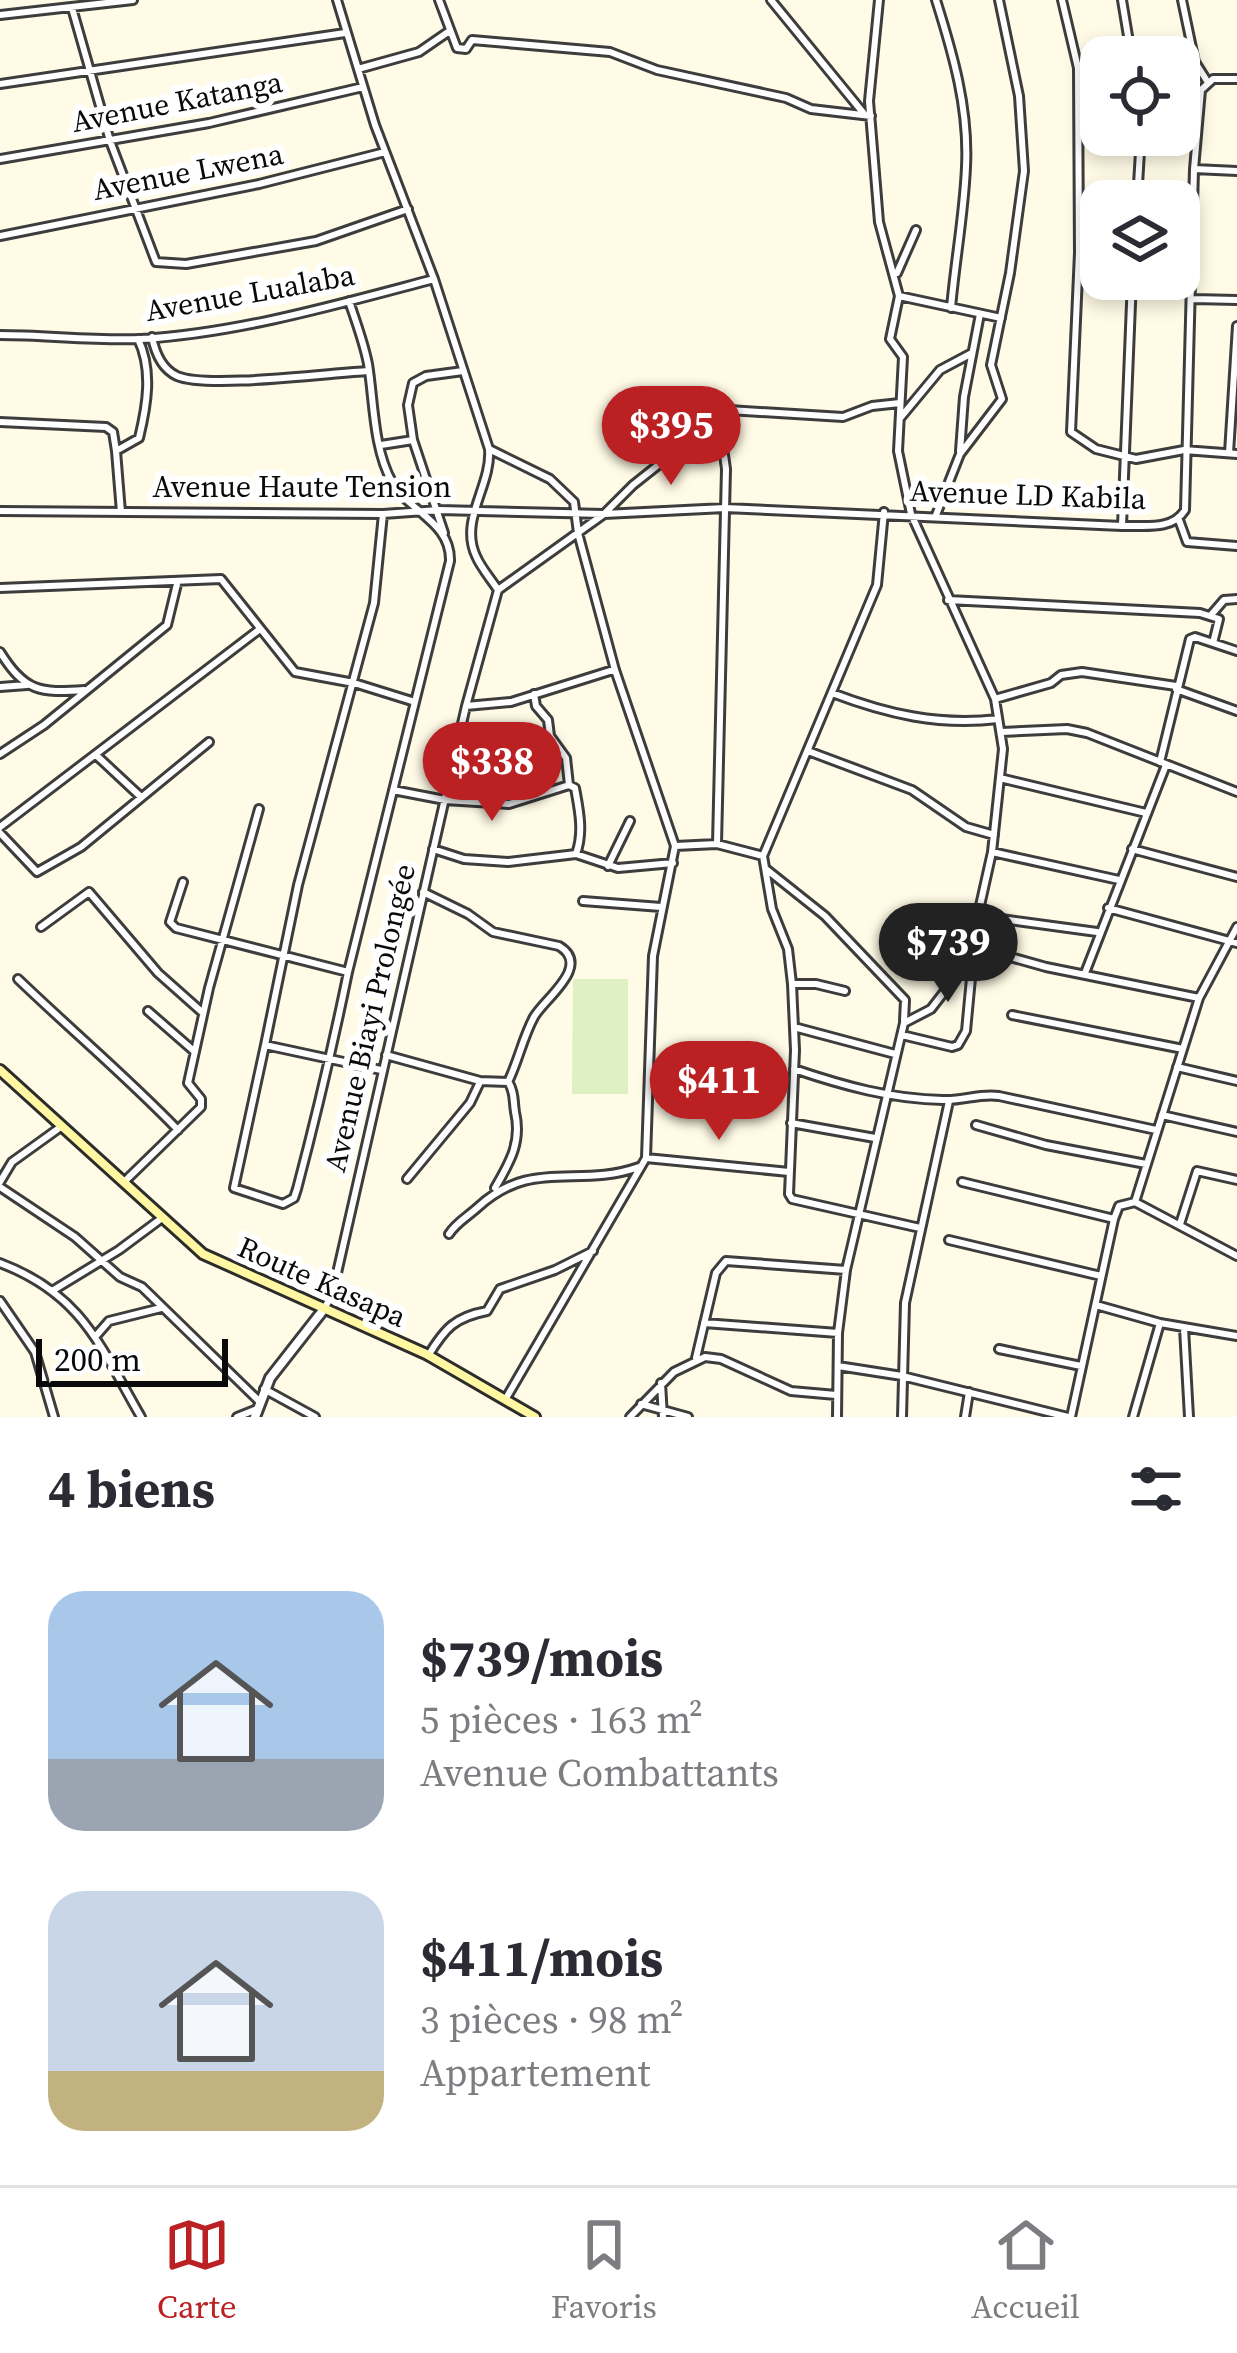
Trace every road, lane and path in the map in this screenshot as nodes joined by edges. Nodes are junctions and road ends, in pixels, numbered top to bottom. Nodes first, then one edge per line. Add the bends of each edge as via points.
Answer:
1 (133, 0) edge
2 (337, 0) edge
3 (439, 0) edge
4 (770, 0) edge
5 (879, 0) edge
6 (936, 0) edge
7 (999, 0) edge
8 (1061, 0) edge
9 (1122, 0) edge
10 (1182, 0) edge
11 (72, 8) junction
12 (0, 15) edge
13 (448, 32) junction
14 (346, 33) junction
15 (1128, 36) edge
16 (1080, 65) edge
17 (1078, 68) junction
18 (356, 69) junction
19 (90, 71) junction
20 (1237, 79) edge
21 (1208, 82) junction
22 (0, 84) edge
23 (363, 87) junction
24 (868, 116) junction
25 (110, 141) junction
26 (385, 152) junction
27 (0, 160) edge
28 (1194, 169) junction
29 (1237, 172) edge
30 (1194, 180) edge
31 (136, 206) junction
32 (408, 209) junction
33 (916, 230) dead end
34 (0, 236) edge
35 (895, 276) junction
36 (434, 279) junction
37 (898, 296) junction
38 (1200, 299) edge
39 (1131, 300) edge
40 (1192, 300) edge
41 (1237, 300) edge
42 (349, 302) junction
43 (951, 308) junction
44 (980, 314) junction
45 (1001, 318) junction
46 (1237, 326) edge
47 (0, 335) edge
48 (152, 337) junction
49 (138, 339) junction
50 (972, 353) junction
51 (368, 371) junction
52 (464, 371) junction
53 (900, 403) junction
54 (712, 412) junction
55 (901, 417) junction
56 (0, 422) edge
57 (413, 440) junction
58 (381, 446) junction
59 (489, 448) junction
60 (1184, 450) junction
61 (116, 451) junction
62 (960, 454) junction
63 (1233, 454) edge
64 (1124, 457) junction
65 (725, 508) junction
66 (440, 510) junction
67 (0, 511) edge
68 (474, 511) junction
69 (121, 512) junction
70 (420, 512) junction
71 (884, 512) junction
72 (383, 514) junction
73 (575, 514) junction
74 (604, 514) junction
75 (911, 514) junction
76 (936, 514) junction
77 (1179, 519) junction
78 (1122, 526) junction
79 (444, 533) junction
80 (578, 533) junction
81 (1237, 546) edge
82 (177, 584) junction
83 (0, 587) edge
84 (498, 590) junction
85 (1237, 599) edge
86 (948, 600) junction
87 (1211, 615) junction
88 (260, 629) junction
89 (1214, 643) junction
90 (1237, 651) edge
91 (0, 652) edge
92 (615, 670) junction
93 (354, 683) junction
94 (31, 685) junction
95 (0, 687) edge
96 (1176, 687) junction
97 (88, 690) junction
98 (832, 693) junction
99 (534, 694) junction
100 (994, 699) junction
101 (415, 702) junction
102 (466, 706) junction
103 (1237, 711) edge
104 (1000, 719) junction
105 (1001, 732) junction
106 (209, 742) dead end
107 (808, 751) junction
108 (0, 754) edge
109 (96, 754) junction
110 (1162, 764) junction
111 (1003, 779) junction
112 (569, 785) junction
113 (393, 790) junction
114 (1237, 792) edge
115 (142, 798) junction
116 (445, 800) junction
117 (260, 809) dead end
118 (1146, 813) junction
119 (630, 821) dead end
120 (0, 830) edge
121 (994, 835) junction
122 (717, 844) junction
123 (675, 846) junction
124 (434, 849) junction
125 (1132, 849) junction
126 (992, 852) junction
127 (576, 854) junction
128 (764, 856) junction
129 (673, 862) junction
130 (608, 866) junction
131 (766, 869) junction
132 (1237, 877) edge
133 (1119, 880) junction
134 (183, 882) dead end
135 (423, 892) junction
136 (584, 901) dead end
137 (661, 908) junction
138 (1108, 908) junction
139 (979, 916) junction
140 (41, 927) dead end
141 (1237, 927) edge
142 (1097, 932) junction
143 (223, 940) junction
144 (1233, 942) edge
145 (973, 947) junction
146 (285, 957) junction
147 (348, 972) junction
148 (1084, 973) junction
149 (18, 979) dead end
150 (792, 984) junction
151 (845, 991) dead end
152 (1199, 998) junction
153 (148, 1011) dead end
154 (202, 1013) junction
155 (1012, 1015) dead end
156 (904, 1023) junction
157 (794, 1028) junction
158 (901, 1035) junction
159 (265, 1045) junction
160 (1183, 1049) junction
161 (195, 1052) junction
162 (895, 1054) junction
163 (385, 1055) junction
164 (329, 1058) junction
165 (1178, 1067) junction
166 (794, 1069) junction
167 (0, 1070) edge
168 (381, 1070) junction
169 (1237, 1081) edge
170 (480, 1082) junction
171 (508, 1082) junction
172 (886, 1096) junction
173 (949, 1100) junction
174 (1162, 1115) junction
175 (791, 1124) junction
176 (976, 1124) dead end
177 (62, 1126) junction
178 (178, 1130) junction
179 (1156, 1130) junction
180 (1237, 1132) edge
181 (875, 1138) junction
182 (644, 1162) junction
183 (1146, 1164) junction
184 (788, 1172) junction
185 (407, 1179) dead end
186 (1237, 1180) edge
187 (124, 1182) junction
188 (962, 1182) dead end
189 (0, 1185) edge
190 (494, 1191) junction
191 (1135, 1202) junction
192 (860, 1212) junction
193 (161, 1218) junction
194 (1114, 1219) junction
195 (1180, 1224) junction
196 (920, 1228) junction
197 (448, 1234) dead end
198 (949, 1240) dead end
199 (595, 1250) junction
200 (1237, 1256) edge
201 (101, 1260) junction
202 (0, 1264) edge
203 (846, 1270) junction
204 (1102, 1276) junction
205 (52, 1291) junction
206 (0, 1301) edge
207 (1096, 1305) junction
208 (160, 1308) junction
209 (324, 1309) junction
210 (704, 1323) junction
211 (1160, 1323) junction
212 (1184, 1328) junction
213 (838, 1333) junction
214 (1237, 1336) edge
215 (94, 1337) junction
216 (999, 1349) dead end
217 (428, 1356) junction
218 (695, 1359) junction
219 (838, 1366) junction
220 (1081, 1366) junction
221 (902, 1376) junction
222 (662, 1383) junction
223 (263, 1389) junction
224 (969, 1392) junction
225 (838, 1395) junction
226 (505, 1400) junction
227 (641, 1404) junction
228 (257, 1409) edge
229 (663, 1413) edge
230 (1032, 1413) edge
231 (54, 1417) edge
232 (141, 1417) edge
233 (237, 1417) edge
234 (315, 1417) edge
235 (535, 1417) edge
236 (631, 1417) edge
237 (688, 1417) edge
238 (837, 1417) edge
239 (902, 1417) edge
240 (964, 1417) edge
241 (1069, 1417) edge
242 (1133, 1417) edge
243 (1190, 1417) edge

1 - 11 street
2 - 14 street
3 - 13 street
4 - 24 street
5 - 24 street
6 - 43 street via 960,83 966,140
7 - 45 street via 1024,171
8 - 17 street
9 - 15 street
10 - 21 street via 1195,62
11 - 12 street
11 - 19 street
13 - 18 street via 419,52
13 - 24 street via 459,49 472,40 610,52 725,88
14 - 18 street
14 - 19 street
16 - 17 street
17 - 64 street via 1071,432
18 - 23 street
19 - 22 street
19 - 25 street
20 - 21 street
21 - 28 street, Avenue LD Kabila
23 - 25 street, Avenue Katanga
23 - 26 street
24 - 35 street via 879,223
25 - 27 street, Avenue Katanga
25 - 31 street
26 - 31 street, Avenue Lwena
26 - 32 street
28 - 29 street
28 - 30 street, Avenue LD Kabila
31 - 32 street via 154,261 186,264 316,241
31 - 34 street, Avenue Lwena
32 - 36 street
33 - 35 street
35 - 37 street
36 - 42 street, Avenue Lualaba
36 - 52 street
37 - 43 street
37 - 53 street via 890,339 903,357
38 - 41 street
39 - 64 street
40 - 60 street, Avenue LD Kabila
42 - 48 street, Avenue Lualaba
42 - 51 street
43 - 44 street
44 - 45 street
44 - 50 street
45 - 62 street via 991,365 1002,399
46 - 63 street
47 - 49 street, Avenue Lualaba
48 - 49 street, Avenue Lualaba
48 - 51 street via 157,356 182,377 223,382
49 - 61 street via 148,362 147,405 137,442
50 - 55 street via 940,370
50 - 62 street
51 - 58 street
52 - 57 street via 413,383
52 - 59 street
53 - 54 street via 843,417
53 - 55 street
54 - 65 street via 726,469
54 - 74 street via 706,427
55 - 75 street via 898,451
56 - 61 street via 106,427
57 - 58 street
57 - 66 street
58 - 70 street via 392,483
59 - 68 street
59 - 73 street via 564,489
60 - 63 street
60 - 64 street
60 - 77 street, Avenue LD Kabila
61 - 69 street
62 - 76 street
64 - 78 street
65 - 71 street, Avenue LD Kabila
65 - 74 street, Avenue LD Kabila
65 - 122 street
66 - 68 street, Avenue Haute Tension
66 - 70 street, Avenue Haute Tension
66 - 79 street
67 - 69 street, Avenue Haute Tension
68 - 73 street, Avenue Haute Tension
68 - 84 street via 475,555
69 - 72 street, Avenue Haute Tension
70 - 72 street, Avenue Haute Tension
70 - 79 street
71 - 75 street, Avenue LD Kabila
71 - 98 street via 877,585
72 - 93 street via 374,603
73 - 74 street, Avenue Haute Tension
73 - 80 street
74 - 80 street
75 - 76 street, Avenue LD Kabila
75 - 86 street
76 - 78 street, Avenue LD Kabila
77 - 78 street, Avenue LD Kabila
77 - 81 street via 1186,542
79 - 101 street via 450,561
80 - 84 street
80 - 92 street
82 - 83 street
82 - 88 street via 226,582
82 - 97 street via 167,625
84 - 102 street, Avenue Biayi Prolongée
85 - 87 street
86 - 87 street
86 - 100 street
87 - 89 street via 1220,621
88 - 93 street via 295,672
88 - 109 street
89 - 90 street
89 - 96 street via 1191,638
91 - 94 street
92 - 99 street
92 - 123 street
93 - 101 street
93 - 146 street
94 - 95 street
94 - 97 street via 42,692
96 - 100 street via 1082,672
96 - 103 street
96 - 110 street
97 - 108 street
98 - 104 street via 910,718
98 - 107 street
99 - 102 street
99 - 112 street via 566,758
100 - 104 street
101 - 113 street
102 - 116 street, Avenue Biayi Prolongée
104 - 105 street
105 - 110 street via 1076,730
105 - 111 street
106 - 115 street
107 - 121 street via 912,790 966,827
107 - 128 street
109 - 115 street
109 - 120 street
110 - 114 street
110 - 118 street
111 - 118 street
111 - 121 street
112 - 116 street via 509,804
112 - 127 street via 580,817
113 - 116 street
113 - 147 street
115 - 120 street via 38,872
116 - 124 street, Avenue Biayi Prolongée
117 - 143 street
118 - 125 street
119 - 130 street
121 - 126 street
122 - 123 street
122 - 128 street
123 - 129 street
124 - 127 street via 508,862
124 - 135 street, Avenue Biayi Prolongée
125 - 132 street
125 - 133 street
126 - 133 street
126 - 139 street
127 - 130 street
128 - 131 street
129 - 130 street
129 - 137 street
131 - 150 street
131 - 156 street via 825,916 905,1000
133 - 138 street
134 - 143 street via 172,926
135 - 163 street, Avenue Biayi Prolongée
135 - 171 street via 493,932 559,946 571,956 562,984 534,1016
136 - 137 street
137 - 182 street
138 - 142 street
138 - 144 street
139 - 142 street
139 - 145 street
140 - 154 street via 89,892
141 - 144 street
142 - 148 street
143 - 146 street
143 - 154 street
144 - 152 street
145 - 148 street
145 - 156 street via 931,1009
145 - 158 street via 962,1041 952,1047
146 - 147 street
146 - 159 street
147 - 164 street
148 - 152 street
149 - 178 street
150 - 151 street
150 - 157 street
152 - 160 street
153 - 161 street
154 - 161 street
155 - 160 street
156 - 158 street
157 - 162 street
157 - 166 street
158 - 162 street
159 - 164 street
159 - 164 street via 233,1183 273,1202 294,1198
160 - 165 street
161 - 178 street via 188,1086 202,1103
162 - 172 street
163 - 168 street, Avenue Biayi Prolongée
163 - 170 street
164 - 168 street
165 - 169 street
165 - 174 street
166 - 172 street
166 - 175 street
167 - 177 main road, Route Kasapa
168 - 209 street, Avenue Biayi Prolongée
170 - 171 street
170 - 185 street
171 - 190 street via 519,1131
172 - 173 street
172 - 181 street
173 - 179 street via 1000,1096
173 - 196 street
174 - 179 street
174 - 180 street
175 - 181 street
175 - 184 street
176 - 183 street
177 - 187 main road, Route Kasapa
177 - 189 street via 12,1162
178 - 187 street
179 - 183 street
181 - 192 street
182 - 184 street
182 - 190 street via 606,1175 547,1174
182 - 199 street
183 - 191 street
184 - 192 street via 792,1199
186 - 195 street via 1197,1171
187 - 193 main road, Route Kasapa
188 - 194 street
189 - 201 street
190 - 197 street
191 - 194 street via 1119,1206
191 - 195 street
192 - 196 street
192 - 203 street
193 - 201 street
193 - 209 main road, Route Kasapa via 203,1254
194 - 204 street
195 - 200 street
196 - 221 street
198 - 204 street
199 - 217 street via 500,1289 487,1312 444,1328
199 - 226 street
201 - 205 street
201 - 208 street
202 - 205 street
203 - 210 street via 726,1261
203 - 213 street
204 - 207 street
205 - 215 street
206 - 231 street via 34,1352
207 - 211 street
207 - 220 street
208 - 215 street via 110,1321
208 - 228 street
209 - 217 main road, Route Kasapa
209 - 223 street, Avenue Biayi Prolongée
210 - 213 street
210 - 218 street
211 - 212 street
211 - 242 street
212 - 214 street
212 - 243 street
213 - 219 street
215 - 232 street
216 - 220 street
217 - 226 main road, Route Kasapa
218 - 222 street
218 - 225 street via 722,1359 790,1391
219 - 221 street
219 - 225 street
220 - 241 street
221 - 224 street
221 - 239 street
222 - 227 street
222 - 229 street
223 - 228 street, Avenue Biayi Prolongée
223 - 234 street
224 - 230 street
224 - 240 street
225 - 238 street
226 - 235 main road, Route Kasapa
227 - 229 street
227 - 236 street
228 - 233 street
229 - 237 street
230 - 241 street

